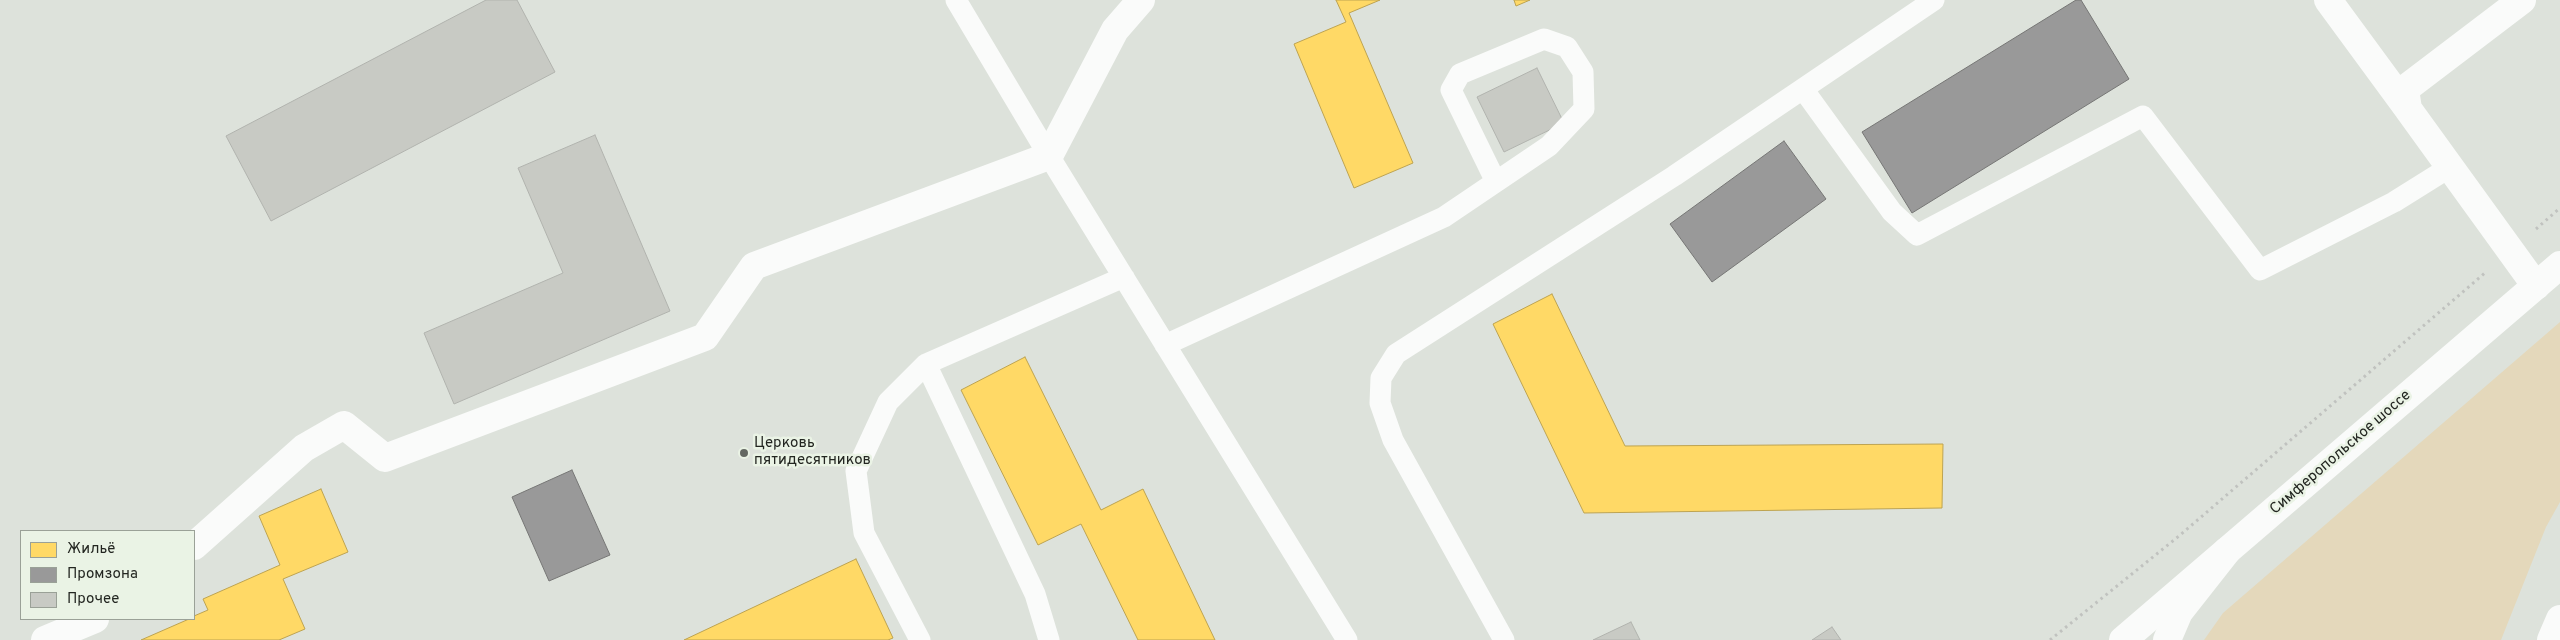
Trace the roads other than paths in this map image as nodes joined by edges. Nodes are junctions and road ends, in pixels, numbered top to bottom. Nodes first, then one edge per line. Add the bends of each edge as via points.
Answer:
1 (956, 0) edge
2 (1140, 0) edge
3 (1934, 0) edge
4 (2522, 0) edge
5 (2337, 6) edge
6 (1803, 89) junction
7 (2408, 109) junction
8 (1049, 156) junction
9 (2450, 167) junction
10 (1496, 182) junction
11 (2560, 265) edge
12 (1124, 278) junction
13 (2536, 286) junction
14 (1166, 345) junction
15 (926, 364) junction
16 (195, 545) edge
17 (2227, 551) junction
18 (2560, 619) edge
19 (93, 620) edge
20 (45, 640) edge
21 (920, 640) edge
22 (1049, 640) edge
23 (1347, 640) edge
24 (1504, 640) edge
25 (2123, 640) edge
26 (2167, 640) edge
27 (2551, 640) edge

1 - 8 lane
2 - 8 street via 1114,30
3 - 6 lane
4 - 7 street via 2405,89
5 - 7 street
6 - 9 lane via 1892,212 1918,235 2143,116 2260,270 2394,202
6 - 24 lane via 1674,176 1396,354 1381,378 1380,403 1392,440
7 - 9 street
8 - 12 lane
8 - 16 street via 754,266 705,337 385,458 344,425 304,448
9 - 13 street
10 - 10 lane via 1549,146 1584,109 1583,72 1567,47 1544,39 1460,74 1452,90
10 - 14 lane via 1444,216
11 - 13 street, Симферопольское шоссе
12 - 14 lane
12 - 15 lane
13 - 17 street, Симферопольское шоссе
14 - 23 lane
15 - 21 lane via 888,402 856,471 864,534
15 - 22 lane via 1035,594
17 - 25 street, Симферопольское шоссе
17 - 26 street via 2179,612
18 - 27 street
19 - 20 street

